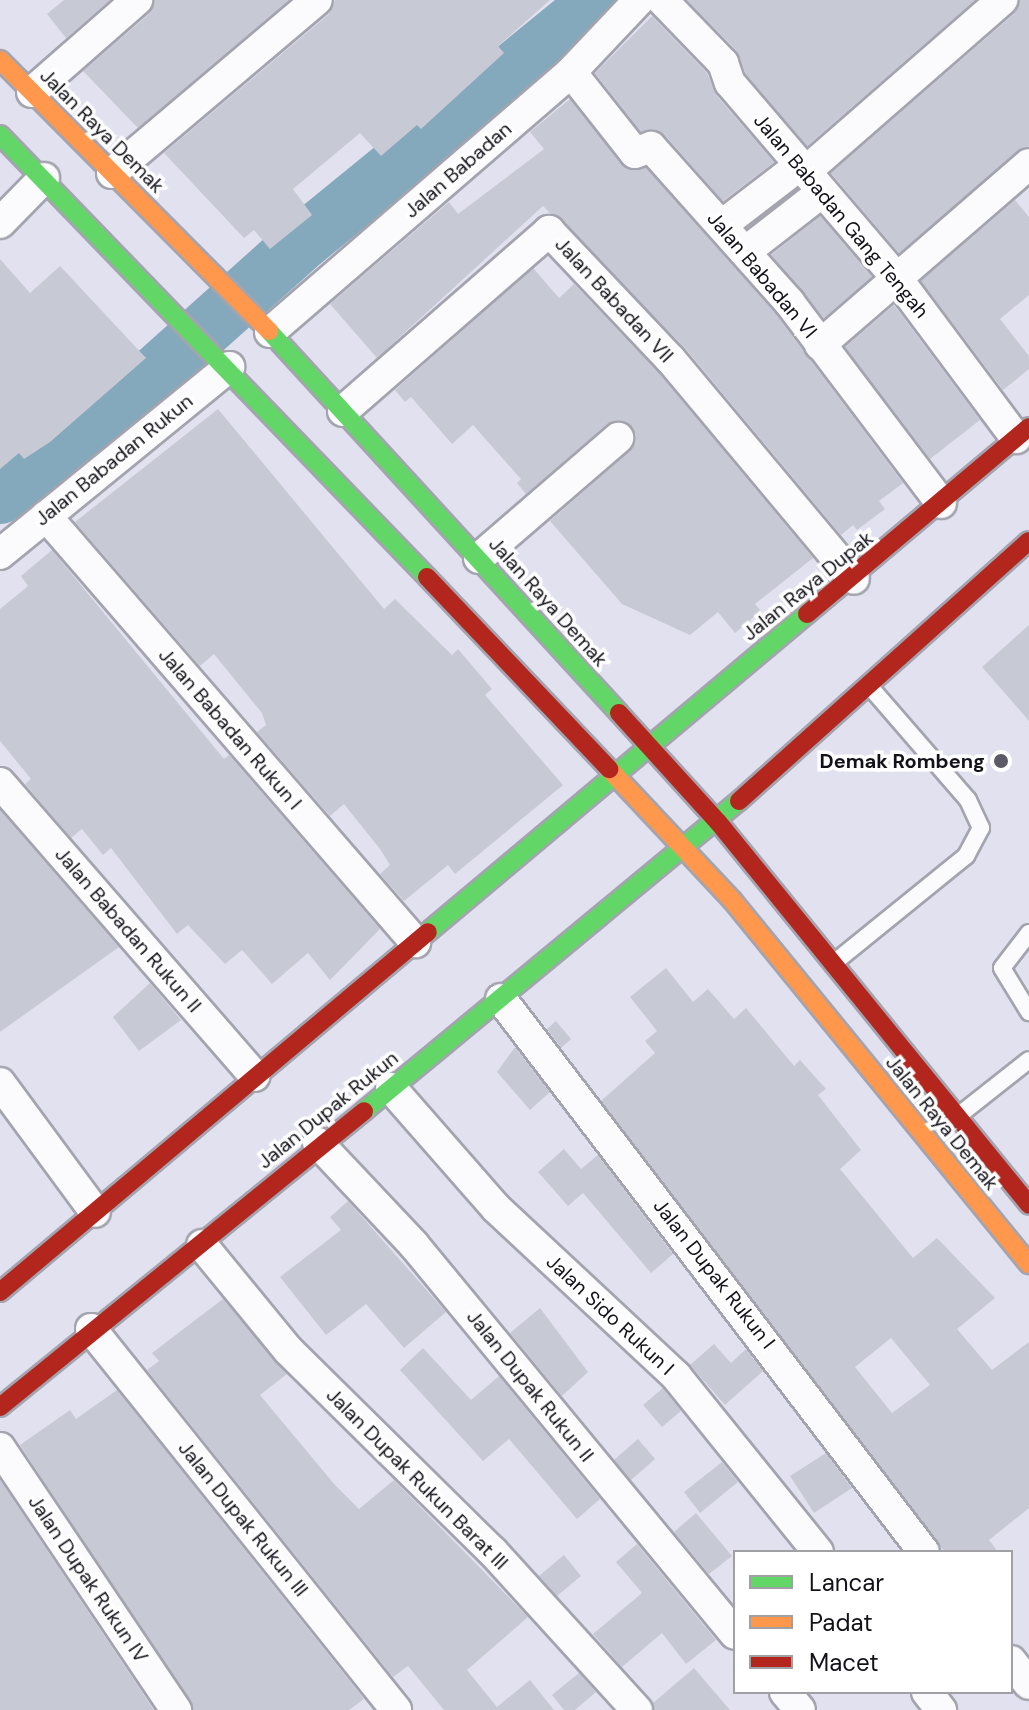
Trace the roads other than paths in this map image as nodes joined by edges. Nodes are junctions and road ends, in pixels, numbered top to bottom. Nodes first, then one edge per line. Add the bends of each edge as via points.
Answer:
1 (137, 0) edge
2 (317, 0) edge
3 (639, 0) edge
4 (662, 0) edge
5 (1002, 0) edge
6 (0, 60) edge
7 (571, 72) junction
8 (32, 92) junction
9 (0, 135) edge
10 (1029, 164) edge
11 (112, 173) junction
12 (809, 177) junction
13 (44, 178) junction
14 (0, 223) edge
15 (722, 225) junction
16 (745, 252) junction
17 (899, 281) junction
18 (270, 332) junction
19 (820, 345) junction
20 (219, 357) junction
21 (343, 411) junction
22 (1023, 432) edge
23 (618, 438) dead end
24 (941, 503) junction
25 (46, 516) junction
26 (1029, 541) edge
27 (0, 554) edge
28 (479, 558) junction
29 (854, 579) junction
30 (869, 686) junction
31 (646, 744) junction
32 (610, 773) junction
33 (0, 783) edge
34 (718, 822) junction
35 (685, 850) junction
36 (1029, 933) edge
37 (415, 942) junction
38 (834, 963) junction
39 (501, 999) junction
40 (1029, 1012) edge
41 (1029, 1060) edge
42 (255, 1076) junction
43 (0, 1083) edge
44 (391, 1088) junction
45 (956, 1117) junction
46 (318, 1143) junction
47 (1029, 1205) edge
48 (95, 1212) junction
49 (202, 1245) junction
50 (1029, 1264) edge
51 (0, 1292) edge
52 (91, 1329) junction
53 (0, 1407) edge
54 (0, 1448) edge
55 (816, 1550) edge
56 (922, 1550) edge
57 (733, 1632) edge
58 (1013, 1664) edge
59 (1029, 1684) edge
60 (787, 1694) edge
61 (929, 1694) edge
62 (176, 1710) edge
63 (396, 1710) edge
64 (637, 1710) edge
65 (800, 1710) edge
66 (941, 1710) edge

1 - 8 street
2 - 11 street
3 - 7 street, Jalan Babadan
4 - 12 street, Jalan Babadan Gang Tengah via 723,63 730,83
5 - 12 street
6 - 8 main road, Jalan Raya Demak
7 - 15 street, Jalan Babadan VI via 635,153 651,147
7 - 18 street, Jalan Babadan
8 - 11 main road, Jalan Raya Demak
9 - 13 main road, Jalan Raya Demak
10 - 17 street
11 - 18 main road, Jalan Raya Demak
12 - 15 street
12 - 16 street
12 - 17 street, Jalan Babadan Gang Tengah
13 - 14 street
13 - 20 main road, Jalan Raya Demak
15 - 16 street, Jalan Babadan VI
16 - 19 street, Jalan Babadan VI
17 - 19 street
17 - 22 street, Jalan Babadan Gang Tengah
18 - 21 main road, Jalan Raya Demak
19 - 24 street, Jalan Babadan VI
20 - 25 street, Jalan Babadan Rukun
20 - 32 main road, Jalan Raya Demak
21 - 28 main road, Jalan Raya Demak
21 - 29 street, Jalan Babadan VII via 549,231 671,360
22 - 24 main road, Jalan Raya Dupak
23 - 28 street
24 - 29 main road, Jalan Raya Dupak
25 - 27 street, Jalan Babadan Rukun
25 - 37 street, Jalan Babadan Rukun I
26 - 30 main road
28 - 31 main road, Jalan Raya Demak
29 - 31 main road, Jalan Raya Dupak
30 - 34 main road
30 - 38 lane via 968,800 981,828 966,856
31 - 32 main road, Jalan Raya Dupak
31 - 34 main road, Jalan Raya Demak
32 - 35 main road, Jalan Raya Demak
32 - 37 main road
33 - 42 street, Jalan Babadan Rukun II
34 - 35 main road
34 - 38 main road, Jalan Raya Demak
35 - 39 main road, Jalan Dupak Rukun
35 - 50 main road, Jalan Raya Demak
36 - 40 lane via 1002,968
37 - 42 main road
38 - 45 main road, Jalan Raya Demak
39 - 44 main road, Jalan Dupak Rukun
39 - 56 street, Jalan Dupak Rukun I
41 - 45 lane
42 - 48 main road
43 - 48 street
44 - 46 main road, Jalan Dupak Rukun
44 - 55 street, Jalan Sido Rukun I via 496,1208 676,1376
45 - 47 main road, Jalan Raya Demak
46 - 49 main road, Jalan Dupak Rukun
46 - 57 street, Jalan Dupak Rukun II via 424,1257
48 - 51 main road
49 - 52 main road, Jalan Dupak Rukun
49 - 64 street, Jalan Dupak Rukun Barat III via 288,1350 493,1552
52 - 53 main road, Jalan Dupak Rukun
52 - 63 street, Jalan Dupak Rukun III
54 - 62 street, Jalan Dupak Rukun IV
58 - 59 street
60 - 65 street
61 - 66 street

